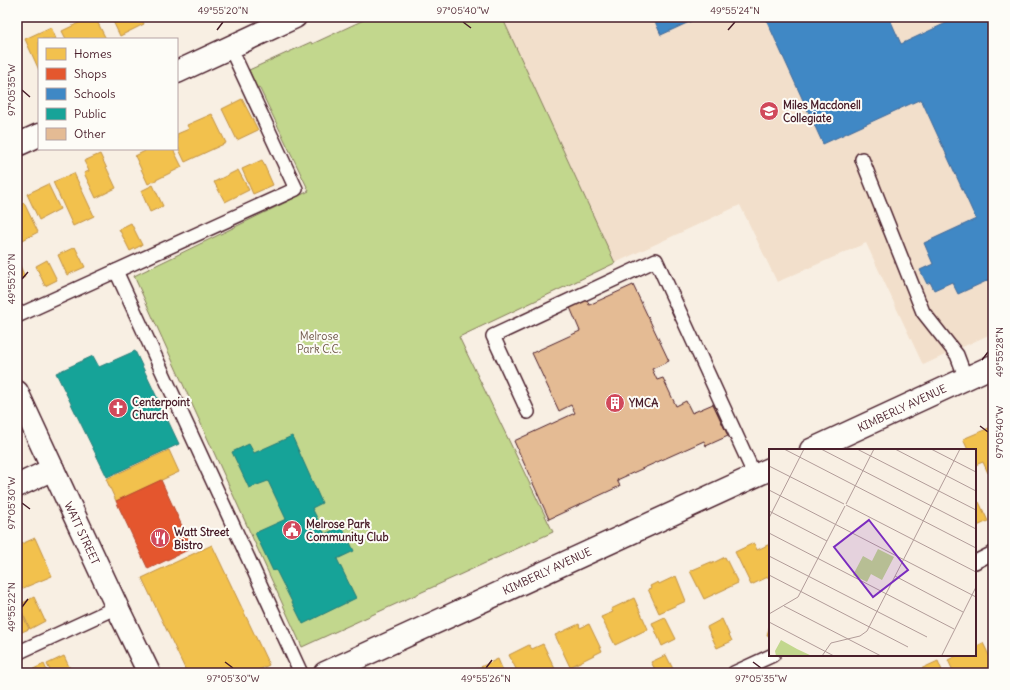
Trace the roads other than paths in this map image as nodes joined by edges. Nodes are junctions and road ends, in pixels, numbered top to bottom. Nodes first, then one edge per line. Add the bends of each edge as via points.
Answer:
1 (295, 17) edge
2 (230, 47) junction
3 (178, 72) edge
4 (38, 135) edge
5 (17, 145) edge
6 (862, 160) dead end
7 (116, 271) junction
8 (17, 316) edge
9 (993, 366) edge
10 (966, 379) junction
11 (17, 392) edge
12 (528, 412) dead end
13 (813, 449) edge
14 (53, 469) junction
15 (763, 472) edge
16 (17, 486) edge
17 (993, 553) edge
18 (976, 562) edge
19 (117, 607) junction
20 (17, 653) edge
21 (771, 656) edge
22 (149, 673) edge
23 (301, 673) edge
24 (325, 673) edge
25 (734, 673) edge

1 - 2 street
2 - 3 street
2 - 7 lane via 296,189
4 - 5 street
6 - 10 lane via 923,312 956,355
7 - 8 lane
7 - 23 lane
9 - 10 street, KIMBERLY AVENUE
10 - 13 street, KIMBERLY AVENUE
11 - 14 street, WATT STREET
12 - 15 lane via 493,336 656,260
14 - 16 street
14 - 19 street, WATT STREET
15 - 24 street, KIMBERLY AVENUE
17 - 18 lane
19 - 20 lane
19 - 22 street, WATT STREET
21 - 25 lane

